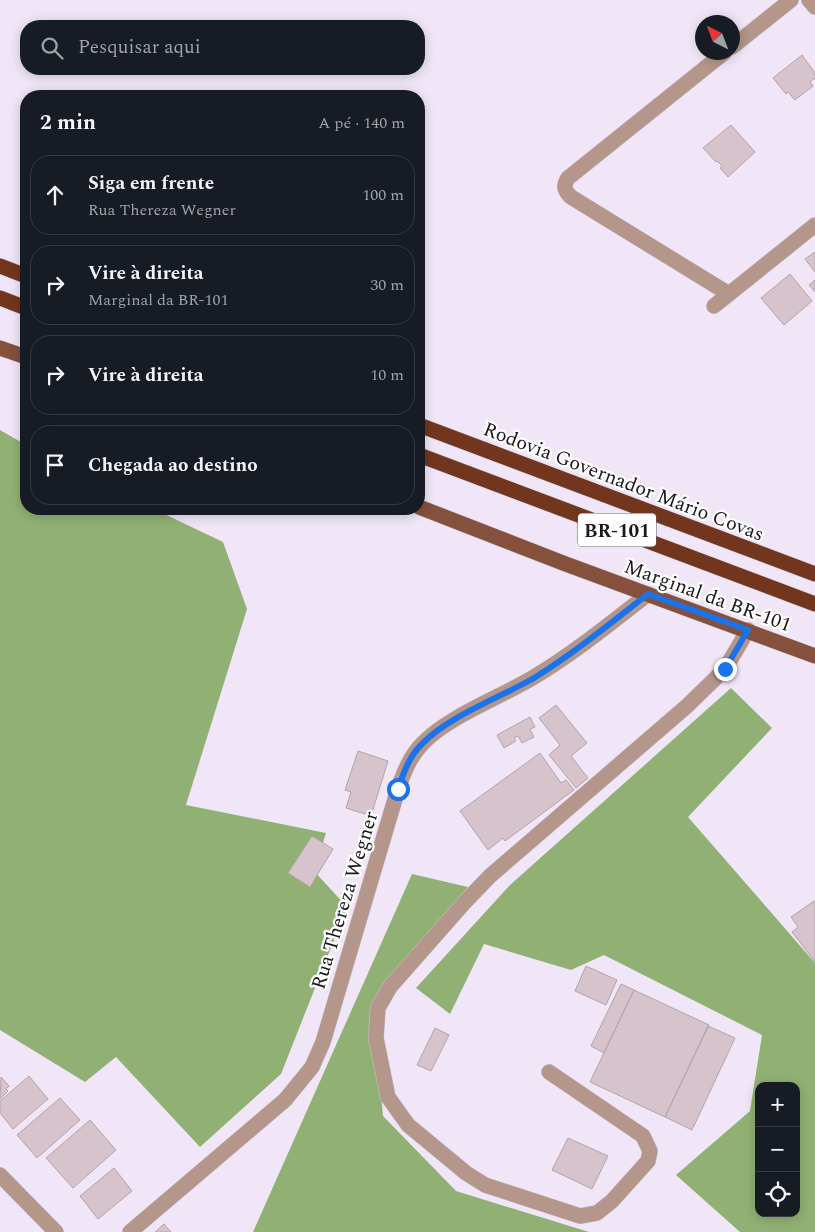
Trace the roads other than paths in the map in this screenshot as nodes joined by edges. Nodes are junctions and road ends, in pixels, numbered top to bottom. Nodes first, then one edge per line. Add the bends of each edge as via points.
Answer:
1 (791, 0) edge
2 (809, 0) edge
3 (815, 7) edge
4 (740, 41) edge
5 (715, 60) edge
6 (815, 225) edge
7 (0, 266) edge
8 (20, 274) edge
9 (729, 294) junction
10 (0, 298) edge
11 (20, 306) edge
12 (714, 306) dead end
13 (0, 348) edge
14 (20, 355) edge
15 (425, 426) edge
16 (425, 457) edge
17 (425, 509) edge
18 (815, 574) edge
19 (648, 594) junction
20 (815, 604) edge
21 (748, 630) junction
22 (815, 656) edge
23 (548, 1072) dead end
24 (0, 1175) edge
25 (56, 1232) edge
26 (130, 1232) edge

1 - 4 street
2 - 3 street
5 - 9 street via 564,183 565,191 571,197
6 - 9 street
7 - 8 highway
9 - 12 street
10 - 11 highway
13 - 14 main road
15 - 18 highway, Rodovia Governador Mário Covas / BR-101
16 - 20 highway, BR-101
17 - 19 main road, Marginal da BR-101
19 - 21 main road, Marginal da BR-101
19 - 26 street, Rua Thereza Wegner via 565,658 440,729 410,758 312,1067 286,1100
21 - 22 main road, Marginal da BR-101
21 - 23 street via 725,669 687,706 464,902 390,987 378,1008 376,1038 388,1097 408,1125 485,1185 580,1216 597,1213 648,1161 648,1144 643,1136
24 - 25 street

